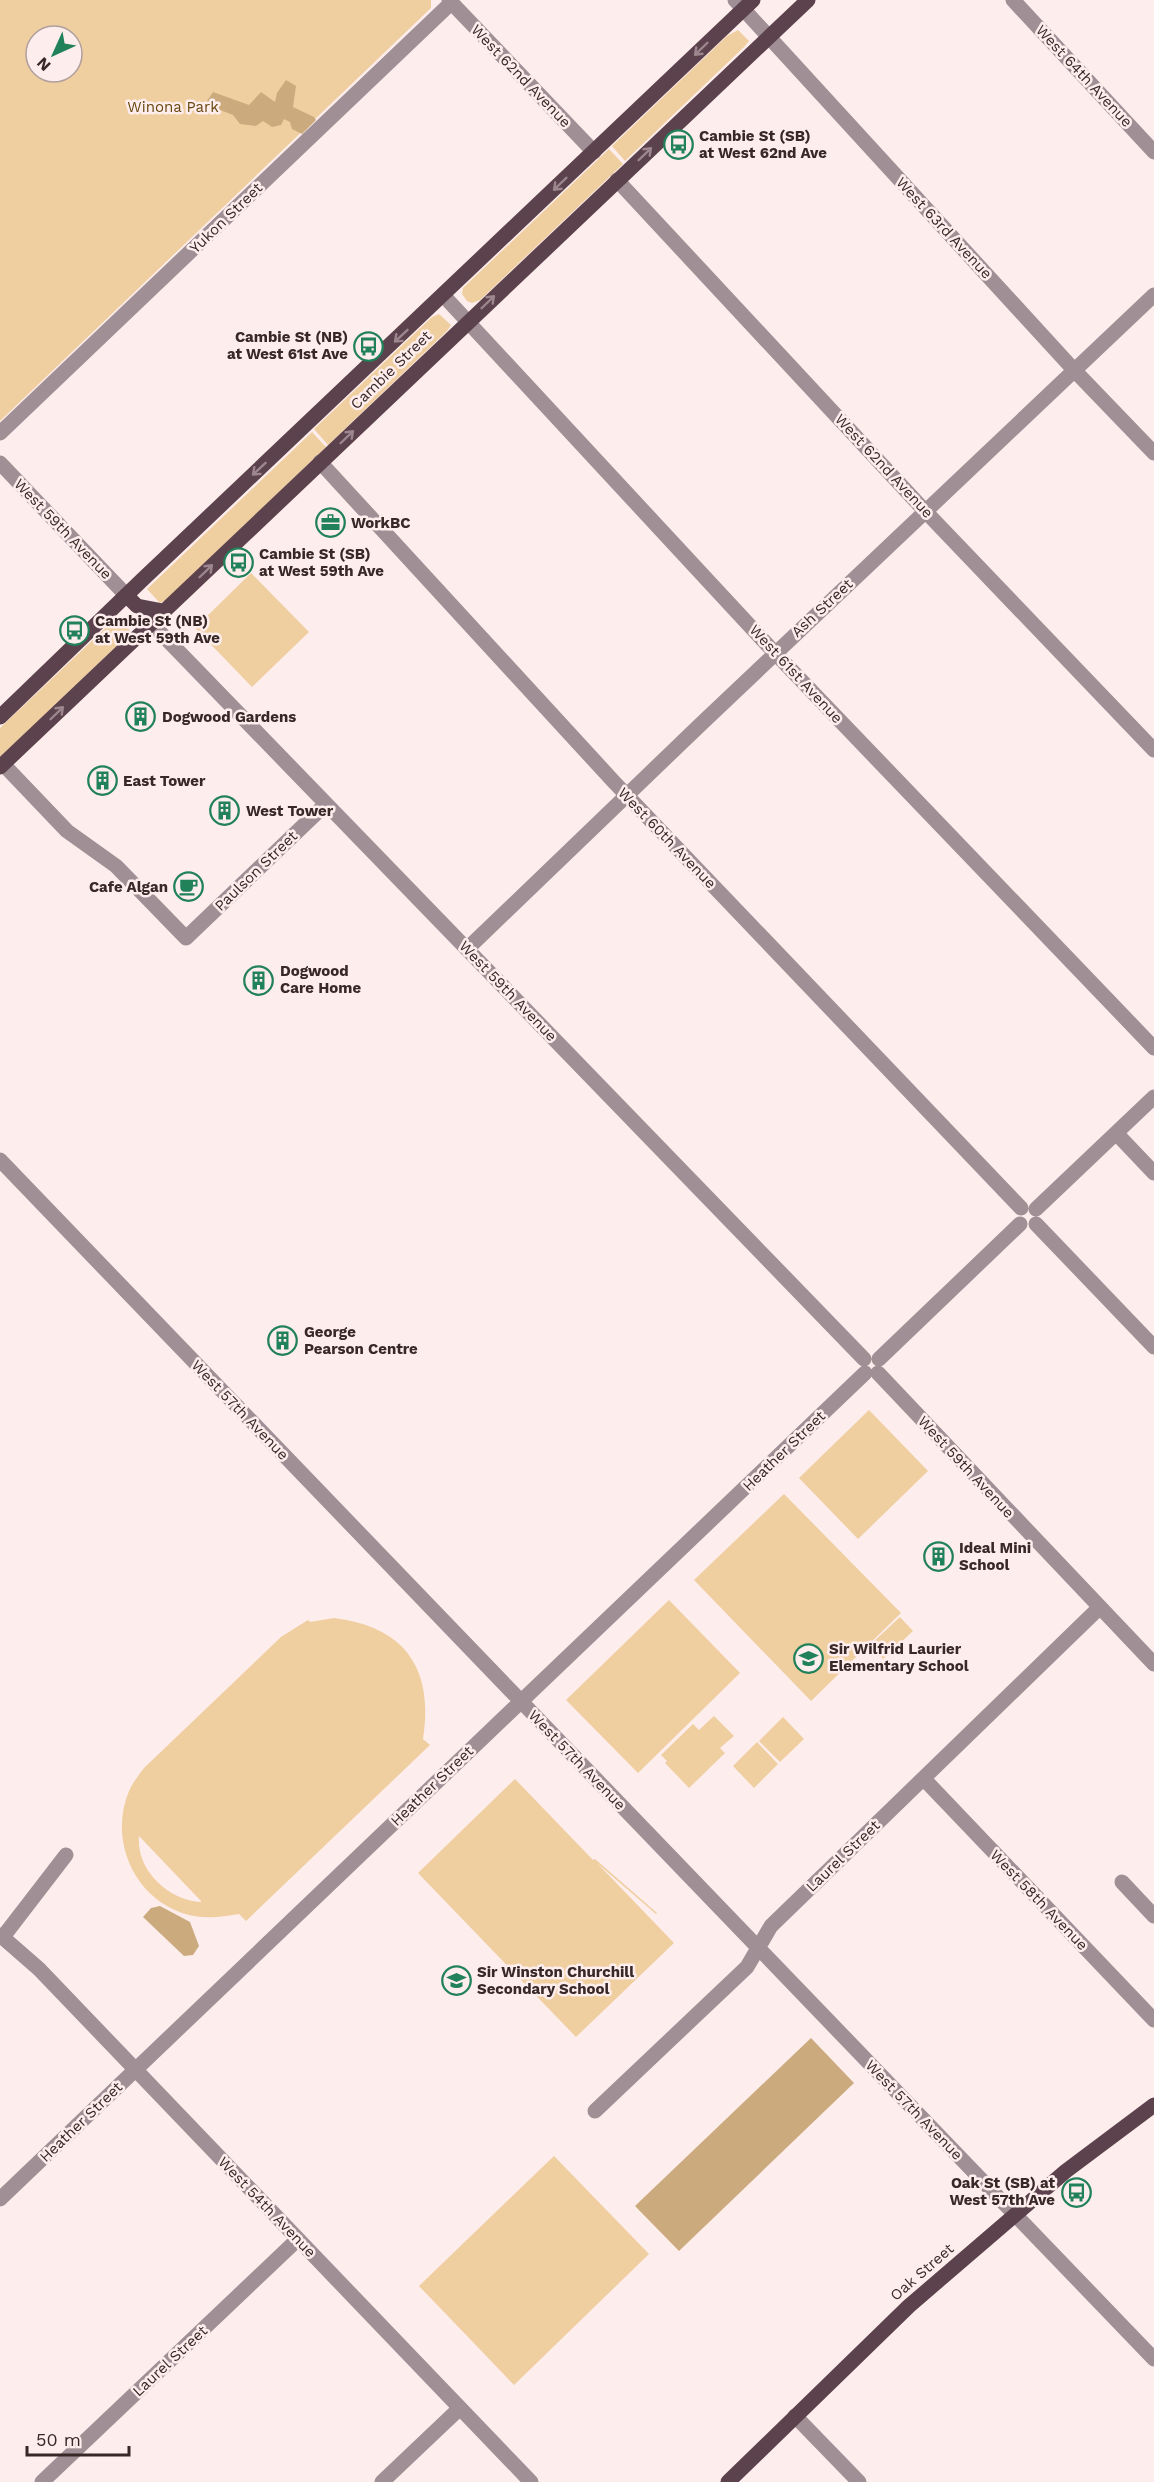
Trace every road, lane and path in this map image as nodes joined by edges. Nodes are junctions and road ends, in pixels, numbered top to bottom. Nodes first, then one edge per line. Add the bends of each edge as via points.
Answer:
1 (808, 0) edge
2 (1013, 0) edge
3 (450, 2) edge
4 (744, 3) edge
5 (768, 37) junction
6 (594, 152) junction
7 (1154, 152) edge
8 (617, 180) junction
9 (1154, 295) edge
10 (444, 296) junction
11 (468, 322) junction
12 (1074, 370) junction
13 (0, 433) edge
14 (1154, 453) edge
15 (320, 462) junction
16 (0, 463) edge
17 (925, 511) junction
18 (126, 595) junction
19 (137, 606) junction
20 (164, 611) junction
21 (151, 623) junction
22 (139, 634) junction
23 (775, 653) junction
24 (0, 717) edge
25 (1154, 750) edge
26 (2, 765) edge
27 (626, 795) junction
28 (326, 804) junction
29 (467, 949) junction
30 (1154, 1048) edge
31 (1154, 1097) edge
32 (1116, 1133) junction
33 (0, 1160) edge
34 (1154, 1173) edge
35 (1028, 1216) junction
36 (1154, 1347) edge
37 (871, 1366) junction
38 (1099, 1608) junction
39 (1154, 1664) edge
40 (520, 1701) junction
41 (924, 1779) junction
42 (66, 1855) dead end
43 (1122, 1882) dead end
44 (1154, 1916) edge
45 (2, 1936) edge
46 (757, 1948) junction
47 (1154, 2020) edge
48 (135, 2070) junction
49 (1154, 2105) edge
50 (595, 2110) dead end
51 (0, 2199) edge
52 (1015, 2214) junction
53 (298, 2240) junction
54 (1154, 2359) edge
55 (460, 2408) junction
56 (795, 2416) junction
57 (42, 2482) edge
58 (382, 2482) edge
59 (531, 2482) edge
60 (728, 2482) edge
61 (859, 2482) edge

1 - 5 main road, Cambie Street
2 - 7 street, West 64th Avenue
3 - 6 street, West 62nd Avenue
3 - 13 street, Yukon Street
4 - 5 street, West 63rd Avenue
4 -> 6 main road, Cambie Street
8 -> 5 main road, Cambie Street
5 - 12 street, West 63rd Avenue
6 -> 10 main road, Cambie Street
11 -> 8 main road, Cambie Street
8 - 17 street, West 62nd Avenue
9 - 12 street, Ash Street
10 - 11 street, West 61st Avenue
10 -> 18 main road, Cambie Street
15 -> 11 main road, Cambie Street
11 - 23 street, West 61st Avenue
12 - 14 street, West 63rd Avenue
12 - 17 street, Ash Street
20 -> 15 main road, Cambie Street
15 - 27 street, West 60th Avenue
16 - 18 street, West 59th Avenue
17 - 23 street, Ash Street
17 - 25 street, West 62nd Avenue
18 - 19 main road
18 - 24 main road, Cambie Street
19 - 20 main road
19 - 22 main road
20 - 21 main road, Cambie Street
21 - 22 main road, Cambie Street
21 - 28 street, West 59th Avenue
26 -> 22 main road, Cambie Street
23 - 27 street, Ash Street
23 - 30 street, West 61st Avenue
26 - 28 street, Paulson Street via 67,831 116,866 186,938
27 - 29 street, Ash Street
27 - 35 street, West 60th Avenue
28 - 29 street, West 59th Avenue
29 - 37 street, West 59th Avenue
31 - 32 street, Heather Street
32 - 34 street
32 - 35 street, Heather Street
33 - 40 street, West 57th Avenue
35 - 36 street, West 60th Avenue
35 - 37 street, Heather Street
37 - 38 street, West 59th Avenue
37 - 40 street, Heather Street
38 - 39 street, West 59th Avenue
38 - 41 street, Laurel Street
40 - 46 street, West 57th Avenue
40 - 48 street, Heather Street
41 - 46 street, Laurel Street via 771,1926
41 - 47 street, West 58th Avenue
42 - 45 street
43 - 44 street
45 - 48 street, West 54th Avenue via 39,1969
46 - 50 street, Laurel Street via 747,1968
46 - 52 street, West 57th Avenue
48 - 51 street, Heather Street
48 - 53 street, West 54th Avenue
49 - 52 main road, Oak Street via 1066,2170
52 - 54 street, West 57th Avenue
52 - 56 main road, Oak Street via 909,2306
53 - 55 street, West 54th Avenue
53 - 57 street, Laurel Street
55 - 58 street
55 - 59 street, West 54th Avenue
56 - 60 main road, Oak Street
56 - 61 street

